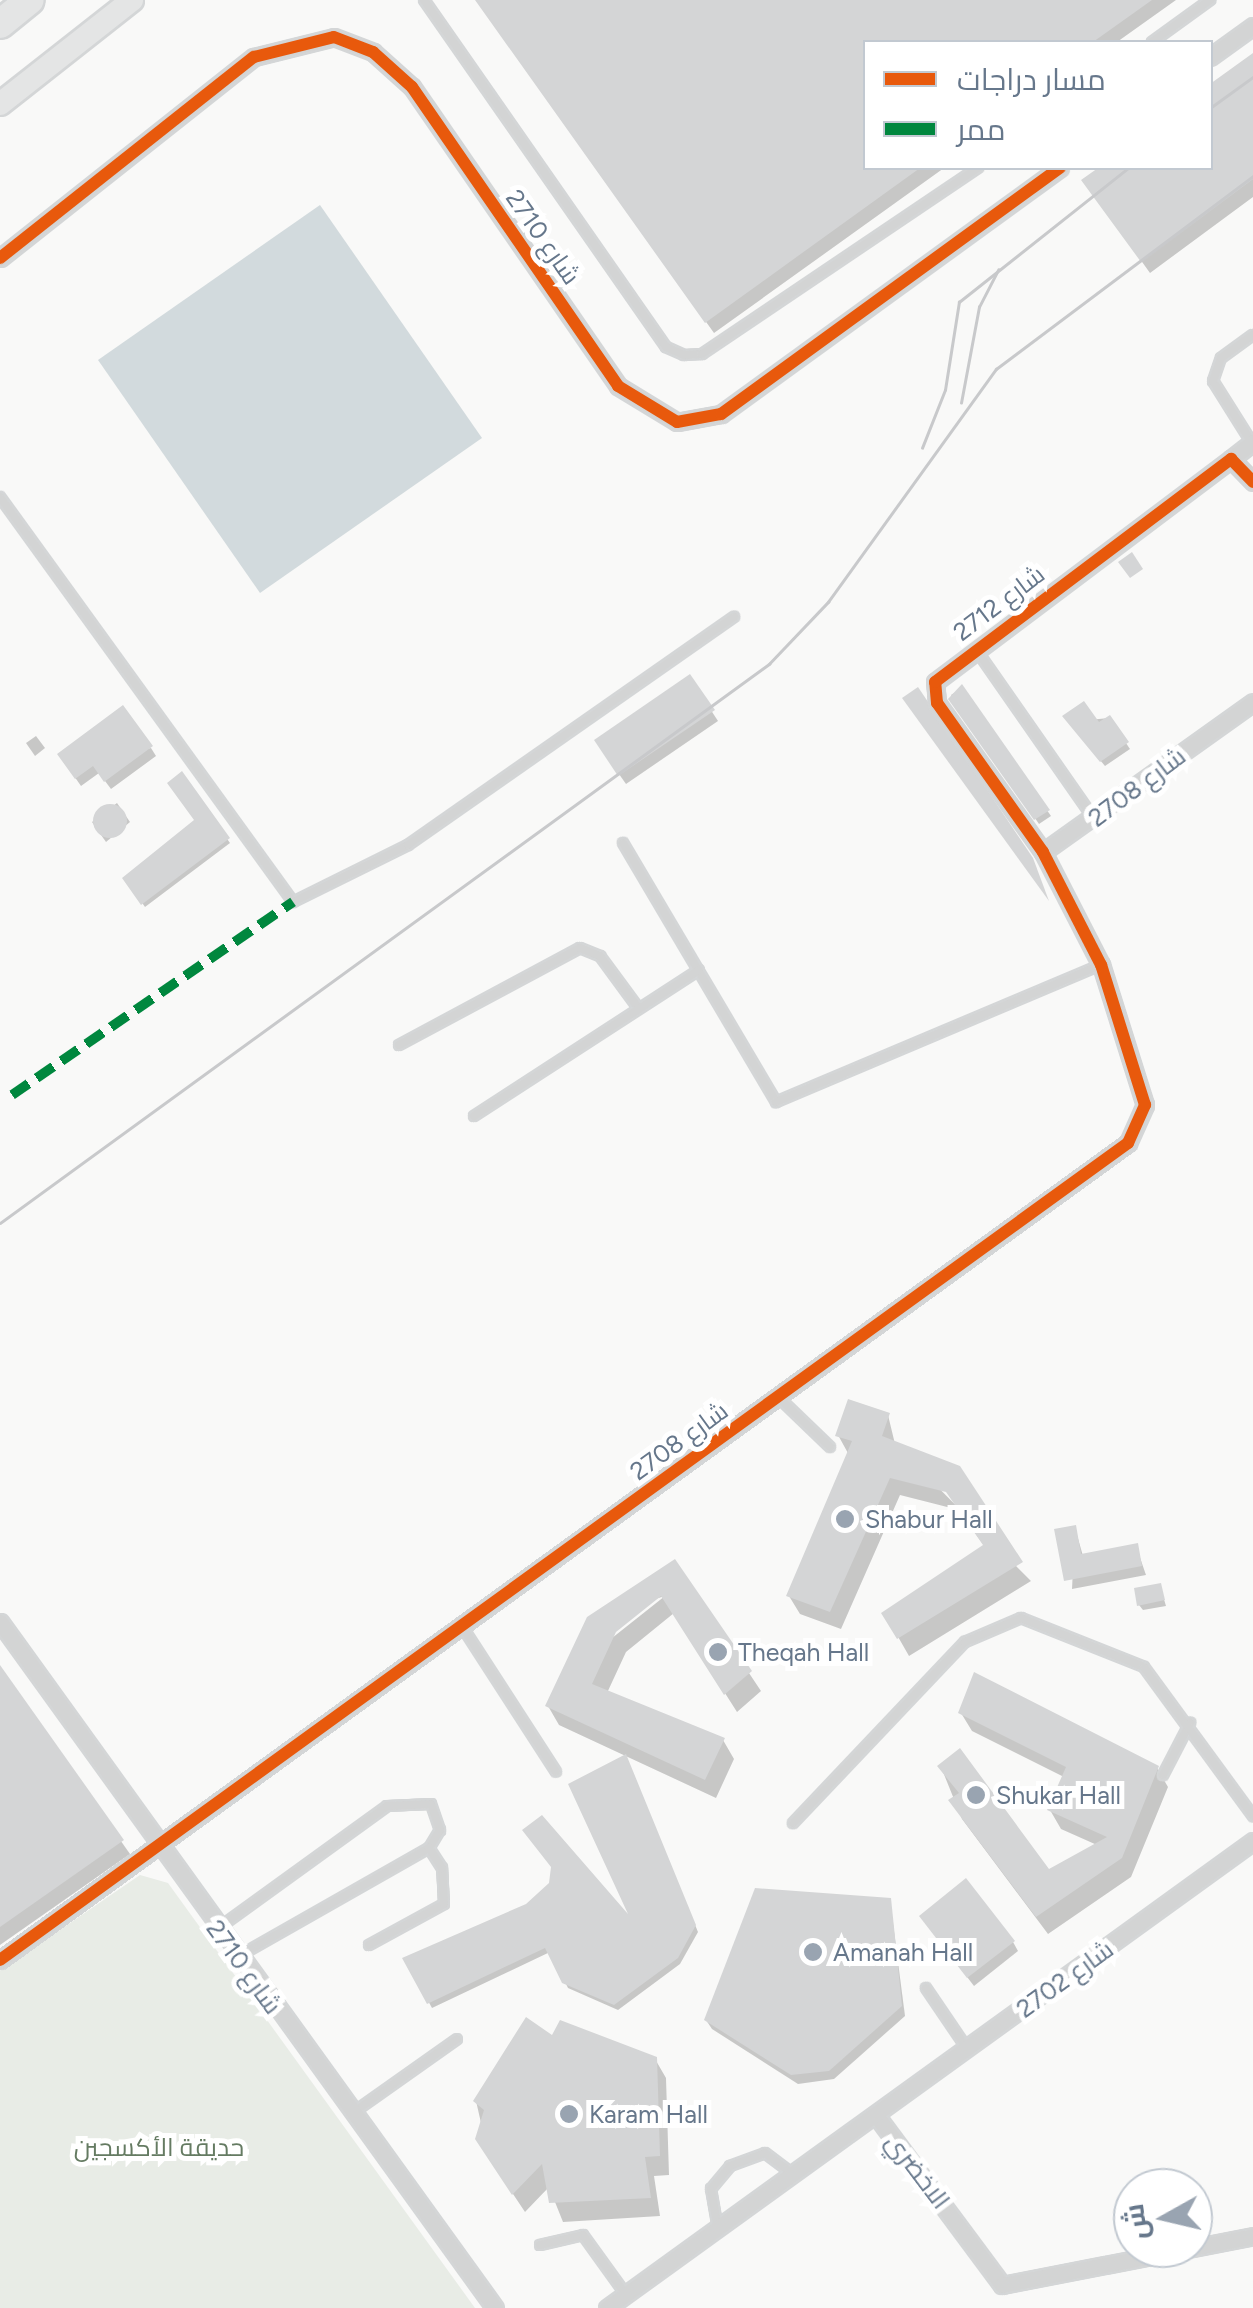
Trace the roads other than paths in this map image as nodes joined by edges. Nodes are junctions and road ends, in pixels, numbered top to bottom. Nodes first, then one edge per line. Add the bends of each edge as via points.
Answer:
1 (30, 0) edge
2 (132, 0) edge
3 (424, 0) edge
4 (1210, 0) edge
5 (0, 24) edge
6 (1253, 26) edge
7 (1155, 40) edge
8 (1213, 55) edge
9 (0, 104) edge
10 (975, 170) edge
11 (1057, 170) edge
12 (0, 258) edge
13 (1253, 335) edge
14 (1253, 442) edge
15 (1231, 458) junction
16 (1253, 482) edge
17 (0, 497) edge
18 (734, 617) dead end
19 (976, 648) junction
20 (1253, 702) edge
21 (1094, 820) junction
22 (623, 843) dead end
23 (1044, 852) junction
24 (1101, 966) junction
25 (699, 970) junction
26 (636, 1005) junction
27 (399, 1045) dead end
28 (474, 1116) dead end
29 (778, 1397) junction
30 (830, 1447) dead end
31 (0, 1622) edge
32 (463, 1628) junction
33 (1190, 1723) junction
34 (556, 1772) dead end
35 (1164, 1775) dead end
36 (1253, 1816) edge
37 (793, 1823) dead end
38 (1253, 1841) edge
39 (429, 1848) junction
40 (158, 1849) junction
41 (216, 1929) junction
42 (369, 1945) dead end
43 (237, 1957) junction
44 (0, 1960) edge
45 (926, 1988) dead end
46 (457, 2039) dead end
47 (969, 2050) junction
48 (351, 2114) junction
49 (878, 2118) junction
50 (794, 2174) junction
51 (718, 2230) junction
52 (1253, 2236) edge
53 (540, 2244) dead end
54 (627, 2296) junction
55 (495, 2308) edge
56 (607, 2308) edge

1 - 5 highway
2 - 9 main road
3 - 10 lane via 666,347 684,354 702,354
4 - 7 lane
6 - 8 street
11 - 12 street, شارع 2710 via 721,414 677,422 618,386 412,87 373,52 334,37 254,57
13 - 14 lane via 1221,358 1212,381
14 - 15 street, شارع 2712
15 - 16 street
15 - 19 street, شارع 2712
17 - 18 lane via 292,902 408,845
19 - 21 lane
19 - 23 street, شارع 2712 via 937,677 934,695
20 - 21 street, شارع 2708
21 - 23 street, شارع 2708
22 - 25 lane
23 - 24 street, شارع 2708
24 - 25 lane via 776,1102 764,1094
24 - 29 street, شارع 2708 via 1144,1105 1128,1142
25 - 26 lane
26 - 27 lane via 600,956 580,948
26 - 28 lane
29 - 30 lane
29 - 32 street, شارع 2708
31 - 40 street, شارع 2710
32 - 34 lane
32 - 40 street, شارع 2708
33 - 35 lane
33 - 36 lane
33 - 37 lane via 1144,1668 1114,1650 1038,1620 1002,1623 955,1652
38 - 47 street, شارع 2702
39 - 41 lane via 440,1830 431,1804 387,1806
39 - 42 lane via 447,1886 444,1904
39 - 43 lane
40 - 41 street, شارع 2710
40 - 44 street, شارع 2708
41 - 43 street, شارع 2710
43 - 48 street, شارع 2710
45 - 47 lane
46 - 48 lane
47 - 49 street, شارع 2702
48 - 55 street, شارع 2710
49 - 50 street, الاخضري
49 - 52 street, الاخضري via 1002,2285
50 - 51 street, الاخضري
50 - 51 lane via 765,2154 730,2166 711,2189
51 - 54 street, الاخضري
53 - 54 lane via 583,2236
54 - 56 street, الاخضري

